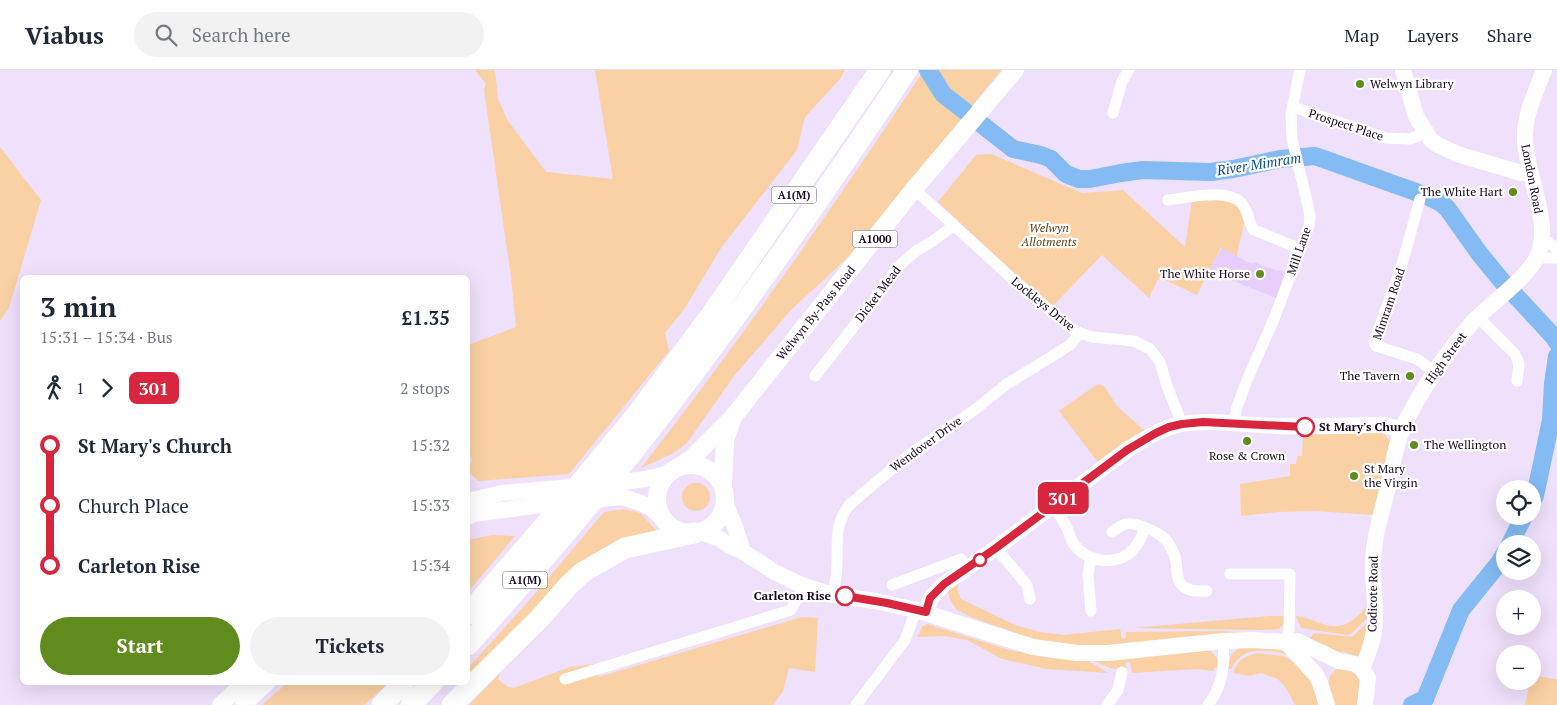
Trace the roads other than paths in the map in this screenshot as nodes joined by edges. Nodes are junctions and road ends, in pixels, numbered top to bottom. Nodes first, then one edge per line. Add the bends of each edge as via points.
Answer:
1 (907, 70) edge
2 (1015, 70) edge
3 (1129, 70) edge
4 (1300, 70) edge
5 (1403, 70) edge
6 (1544, 70) edge
7 (878, 73) edge
8 (1293, 107) junction
9 (1113, 112) dead end
10 (1426, 133) junction
11 (1527, 154) junction
12 (1510, 170) junction
13 (1531, 173) junction
14 (914, 189) junction
15 (1420, 199) dead end
16 (1168, 200) dead end
17 (954, 225) junction
18 (1542, 237) junction
19 (1301, 249) junction
20 (1557, 249) edge
21 (1537, 258) junction
22 (1557, 258) edge
23 (1502, 294) joint
24 (1478, 316) junction
25 (1080, 333) junction
26 (1435, 372) junction
27 (815, 376) dead end
28 (1517, 381) dead end
29 (733, 417) junction
30 (1182, 424) junction
31 (1234, 424) junction
32 (1402, 430) junction
33 (673, 471) junction
34 (724, 492) junction
35 (470, 501) edge
36 (1053, 506) junction
37 (470, 516) edge
38 (664, 520) junction
39 (1146, 528) junction
40 (697, 532) junction
41 (1112, 532) dead end
42 (996, 548) junction
43 (742, 550) junction
44 (1090, 557) junction
45 (961, 559) dead end
46 (949, 571) junction
47 (1230, 574) dead end
48 (892, 585) dead end
49 (804, 586) junction
50 (1207, 591) dead end
51 (833, 594) junction
52 (1030, 599) dead end
53 (921, 611) junction
54 (1091, 611) dead end
55 (470, 612) edge
56 (1223, 641) junction
57 (1286, 642) junction
58 (470, 643) edge
59 (1340, 661) junction
60 (1362, 669) junction
61 (1122, 672) dead end
62 (565, 679) dead end
63 (1320, 683) junction
64 (242, 685) edge
65 (265, 685) edge
66 (401, 685) edge
67 (430, 685) edge
68 (220, 705) edge
69 (243, 705) edge
70 (382, 705) edge
71 (411, 705) edge
72 (452, 705) edge
73 (856, 705) edge
74 (1107, 705) edge
75 (1208, 705) edge
76 (1327, 705) edge
77 (1365, 705) edge

1 - 58 highway, A1(M) via 841,168 667,408
2 - 14 main road, Welwyn By-Pass Road / A1000
3 - 9 street via 1122,81
4 - 8 street, Mill Lane
5 - 10 street via 1416,116
6 - 11 street, London Road via 1526,122
7 - 55 highway, A1(M) via 712,315 634,418
8 - 10 street, Prospect Place via 1386,138 1410,139
8 - 19 street, Mill Lane via 1292,139 1310,216
10 - 12 street via 1446,150
11 - 12 street via 1521,156
11 - 13 street, London Road
12 - 13 street
13 - 18 street, London Road
14 - 17 street, Lockleys Drive
14 - 29 main road, Welwyn By-Pass Road / A1000
15 - 26 street, Mimram Road via 1401,268 1374,342 1376,346 1417,359
16 - 19 street via 1208,195 1234,197 1246,210 1254,230
17 - 25 street, Lockleys Drive via 1016,282
17 - 27 street, Dicket Mead via 899,266
18 - 20 street
18 - 21 street, London Road
19 - 31 street, Mill Lane via 1237,407
21 - 22 street
21 - 23 street, London Road via 1528,271
23 - 24 street, High Street
24 - 26 street, High Street
24 - 28 street via 1515,354 1519,370
25 - 30 street, Lockleys Drive via 1134,341 1156,355
25 - 51 street, Wendover Drive via 1070,345 1007,384 910,454 850,505 839,525 836,539
26 - 32 street, High Street
29 - 33 main road, Welwyn By-Pass Road / A1000 via 693,457
29 - 34 main road, Welwyn By-Pass Road / A1000 via 725,441
30 - 31 street
30 - 36 street via 1162,430 1127,450
31 - 32 street via 1295,427 1384,425
32 - 60 street, Codicote Road via 1375,545 1375,618 1370,649
33 - 34 main road via 698,465 707,468 716,473
33 - 35 street via 645,479 502,493
33 - 38 main road via 661,482 657,492 659,511
34 - 40 main road via 720,516 708,528
34 - 43 street
36 - 42 street
36 - 44 street via 1072,542
37 - 38 street via 622,497 642,502
38 - 40 main road via 674,529
39 - 41 street via 1125,524
39 - 44 street via 1140,541 1125,556 1108,561
39 - 50 street via 1168,544 1176,559 1181,584 1187,589
40 - 43 street
40 - 72 highway via 624,548 589,568
42 - 46 street
42 - 52 street via 1027,585
43 - 49 street via 776,573
44 - 54 street
45 - 46 street
46 - 48 street
46 - 53 street
47 - 57 street via 1290,574
49 - 51 street
49 - 62 street via 791,610
51 - 53 street
53 - 56 street via 1023,645 1060,652 1108,653
53 - 73 street via 905,640
56 - 57 street
56 - 75 street via 1222,676
57 - 59 street via 1297,641
57 - 63 street
59 - 60 street
59 - 63 street via 1328,667
60 - 77 street via 1368,678
61 - 74 street via 1118,690
63 - 76 street
64 - 68 street
65 - 69 street
66 - 70 highway
67 - 71 highway

